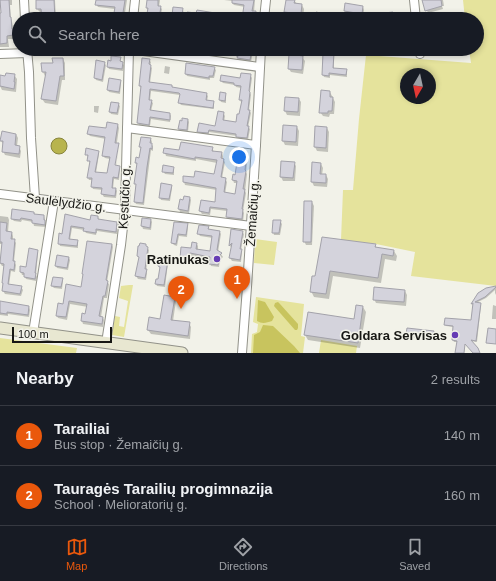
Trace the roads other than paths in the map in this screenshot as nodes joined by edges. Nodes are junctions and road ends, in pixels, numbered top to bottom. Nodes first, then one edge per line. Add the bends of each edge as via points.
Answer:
1 (24, 0) edge
2 (136, 0) edge
3 (266, 0) edge
4 (414, 0) edge
5 (25, 12) edge
6 (134, 12) edge
7 (265, 12) edge
8 (415, 12) edge
9 (12, 53) edge
10 (0, 54) edge
11 (27, 56) edge
12 (129, 56) edge
13 (180, 56) edge
14 (260, 56) edge
15 (259, 67) junction
16 (127, 128) junction
17 (256, 145) junction
18 (0, 194) edge
19 (34, 198) junction
20 (54, 201) junction
21 (125, 210) junction
22 (251, 226) junction
23 (0, 328) edge
24 (33, 333) junction
25 (106, 343) junction
26 (182, 353) edge
27 (242, 353) edge

1 - 5 street
2 - 6 street
3 - 7 street
4 - 8 street
9 - 10 street
11 - 19 street
12 - 16 street, Kęstučio g.
13 - 15 street
14 - 15 street, Žemaičių g.
15 - 17 street, Žemaičių g.
16 - 17 street
16 - 21 street, Kęstučio g.
17 - 22 street, Žemaičių g.
18 - 19 street, Saulėlydžio g.
19 - 20 street, Saulėlydžio g.
20 - 21 street, Saulėlydžio g.
20 - 24 street
21 - 22 street, Saulėlydžio g.
21 - 25 street, Kęstučio g.
22 - 27 street, Žemaičių g.
23 - 24 main road
24 - 25 main road
25 - 26 main road

